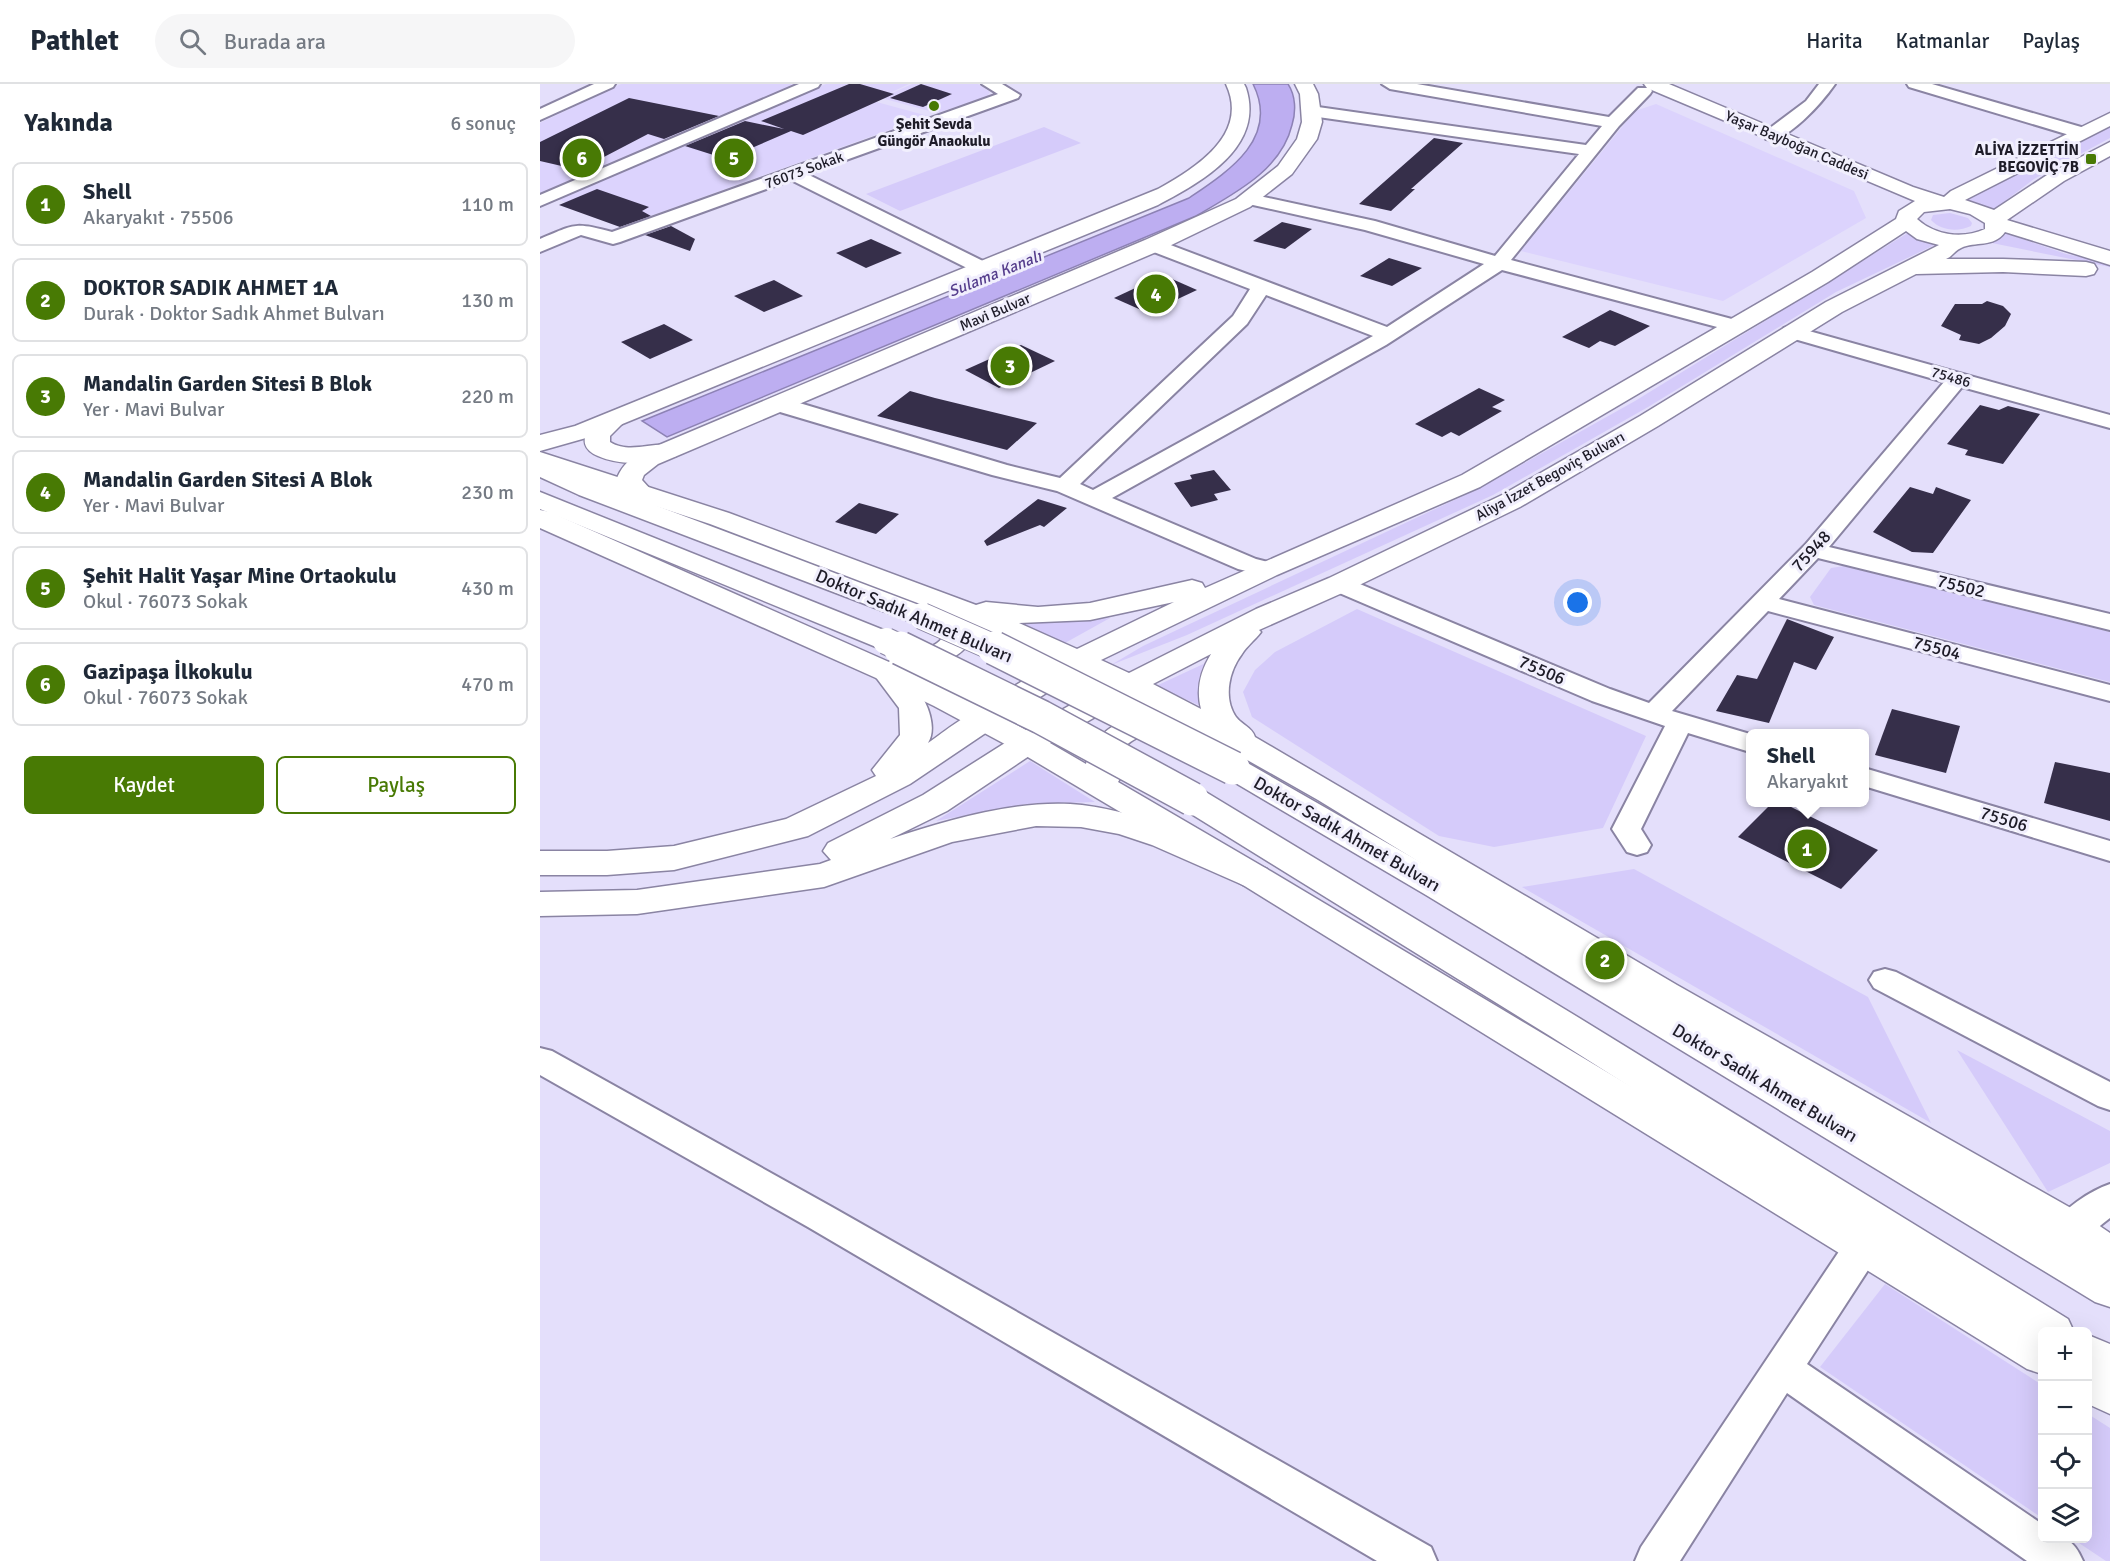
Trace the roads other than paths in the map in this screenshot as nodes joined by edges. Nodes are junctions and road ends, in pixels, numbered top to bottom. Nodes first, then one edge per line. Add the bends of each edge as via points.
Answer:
1 (607, 84) edge
2 (812, 84) edge
3 (990, 84) edge
4 (1235, 84) edge
5 (1305, 84) edge
6 (1390, 84) edge
7 (1827, 84) edge
8 (1924, 85) edge
9 (1642, 86) edge
10 (1311, 111) junction
11 (540, 116) edge
12 (2110, 119) edge
13 (1613, 123) junction
14 (2082, 133) junction
15 (1772, 135) junction
16 (2110, 148) edge
17 (1592, 151) junction
18 (793, 174) junction
19 (1250, 199) junction
20 (540, 201) edge
21 (1946, 203) junction
22 (550, 218) edge
23 (1907, 218) junction
24 (1995, 220) junction
25 (580, 229) junction
26 (1961, 241) junction
27 (1153, 245) junction
28 (540, 246) edge
29 (2110, 258) edge
30 (1498, 263) junction
31 (984, 269) junction
32 (2085, 269) junction
33 (1906, 270) junction
34 (2110, 273) edge
35 (1261, 287) junction
36 (1736, 326) junction
37 (1791, 332) junction
38 (1389, 335) junction
39 (1958, 378) junction
40 (778, 404) junction
41 (616, 418) junction
42 (2110, 422) edge
43 (540, 443) edge
44 (667, 451) junction
45 (540, 460) edge
46 (540, 467) edge
47 (1065, 486) junction
48 (638, 490) junction
49 (1095, 498) junction
50 (540, 500) edge
51 (540, 519) edge
52 (1813, 550) junction
53 (1267, 569) junction
54 (1339, 584) junction
55 (1763, 603) junction
56 (934, 605) junction
57 (1266, 615) junction
58 (2110, 622) edge
59 (887, 657) junction
60 (856, 658) junction
61 (1078, 660) junction
62 (1128, 685) junction
63 (2110, 693) edge
64 (1667, 718) junction
65 (984, 719) junction
66 (1221, 731) junction
67 (1746, 742) edge
68 (1027, 743) junction
69 (1249, 761) junction
70 (1869, 779) edge
71 (866, 793) junction
72 (1125, 800) junction
73 (1637, 845) dead end
74 (2110, 851) edge
75 (540, 863) edge
76 (1255, 877) junction
77 (672, 898) junction
78 (540, 904) edge
79 (1885, 980) dead end
80 (540, 1060) edge
81 (2110, 1097) edge
82 (2110, 1198) edge
83 (2070, 1228) junction
84 (1865, 1247) junction
85 (2110, 1255) edge
86 (2110, 1289) edge
87 (2045, 1327) edge
88 (2038, 1352) edge
89 (2092, 1357) edge
90 (2110, 1368) edge
91 (1783, 1369) junction
92 (2092, 1383) edge
93 (2110, 1394) edge
94 (1416, 1561) edge
95 (1656, 1561) edge
96 (2062, 1561) edge

1 - 11 street
2 - 20 street
3 - 18 street, 76073 Sokak via 1012,95
4 - 31 main road via 1242,108 1232,140 1213,163 1189,181 1151,201
5 - 10 main road, Mavi Bulvar
6 - 13 street
7 - 15 street via 1812,104
8 - 14 street
9 - 13 street
9 - 15 main road, Yaşar Bayboğan Caddesi
9 - 23 main road, Yaşar Bayboğan Caddesi via 1882,194
10 - 17 street
10 - 19 main road, Mavi Bulvar via 1307,139 1285,170
12 - 14 main road
13 - 17 street
14 - 21 main road
15 - 21 main road, Yaşar Bayboğan Caddesi via 1906,191
16 - 24 main road via 2057,177
17 - 30 street
18 - 25 street, 76073 Sokak via 613,238
18 - 31 street
19 - 27 main road, Mavi Bulvar
19 - 30 street via 1369,225
21 - 23 main road, Aliya İzzet Begoviç Bulvarı via 1914,207
21 - 24 main road, Yaşar Bayboğan Caddesi via 1981,211
22 - 25 street, 76073 Sokak
23 - 26 main road, Yaşar Bayboğan Caddesi via 1921,232
23 - 36 main road, Aliya İzzet Begoviç Bulvarı via 1820,277
24 - 26 main road via 1994,233
24 - 29 main road
25 - 28 street
26 - 32 main road
26 - 33 main road, Aliya İzzet Begoviç Bulvarı
27 - 35 street
27 - 40 main road, Mavi Bulvar
30 - 36 street
30 - 38 street
31 - 41 main road
32 - 33 main road via 1952,264
32 - 34 main road
33 - 37 main road, Aliya İzzet Begoviç Bulvarı
35 - 38 street
35 - 47 street via 1240,320
36 - 53 main road, Aliya İzzet Begoviç Bulvarı via 1471,482
37 - 39 street, 75486
37 - 54 main road, Aliya İzzet Begoviç Bulvarı via 1511,501
38 - 49 street
39 - 42 street, 75486
39 - 52 street, 75948
40 - 44 main road, Mavi Bulvar
40 - 47 street
41 - 43 main road
41 - 44 main road via 597,434 597,445 602,449 632,455
44 - 48 main road, Mavi Bulvar via 640,464 630,474 630,482
45 - 48 main road
46 - 56 main road, Doktor Sadık Ahmet Bulvarı via 588,489
47 - 49 street
48 - 56 main road
49 - 53 street via 1247,564
50 - 59 main road, Doktor Sadık Ahmet Bulvarı
51 - 60 main road
52 - 55 street, 75948
52 - 58 street, 75502
53 - 56 main road via 1154,599 1068,614 998,613
53 - 61 main road, Aliya İzzet Begoviç Bulvarı
54 - 57 main road, Aliya İzzet Begoviç Bulvarı
54 - 64 street, 75506 via 1601,695
55 - 63 street, 75504
55 - 64 street, 75948
56 - 60 main road via 958,615 962,625 958,638 947,650 916,663 878,663
56 - 61 main road
56 - 69 main road, Doktor Sadık Ahmet Bulvarı, bridge via 1024,662
57 - 62 main road, Aliya İzzet Begoviç Bulvarı
57 - 69 main road via 1236,640 1219,662 1212,697
59 - 60 main road
59 - 65 main road
59 - 71 main road via 914,707 916,737
59 - 87 main road, Doktor Sadık Ahmet Bulvarı, bridge via 979,684 1192,799
61 - 62 main road
61 - 65 main road, Aliya İzzet Begoviç Bulvarı
62 - 66 main road
62 - 68 main road, Aliya İzzet Begoviç Bulvarı
64 - 67 street, 75506
64 - 73 street, 75948 via 1626,829
65 - 68 main road
65 - 71 main road, Aliya İzzet Begoviç Bulvarı via 899,777
66 - 69 main road
66 - 72 main road via 1193,722 1157,720 1121,734 1111,743 1102,765 1103,775
68 - 72 main road
68 - 77 main road, Aliya İzzet Begoviç Bulvarı via 935,802 816,863
69 - 83 main road via 1605,960
69 - 86 main road, Doktor Sadık Ahmet Bulvarı via 1438,887
70 - 74 street, 75506
71 - 75 main road, Aliya İzzet Begoviç Bulvarı via 796,828 674,858
72 - 76 main road
76 - 77 main road via 1164,837 1123,824 1081,816 1036,814 946,832 824,874
76 - 84 main road
77 - 78 main road via 585,906
79 - 81 street
80 - 94 street
82 - 83 street
83 - 85 main road
84 - 88 main road
84 - 91 street
89 - 90 main road
91 - 95 street
91 - 96 street
92 - 93 main road

